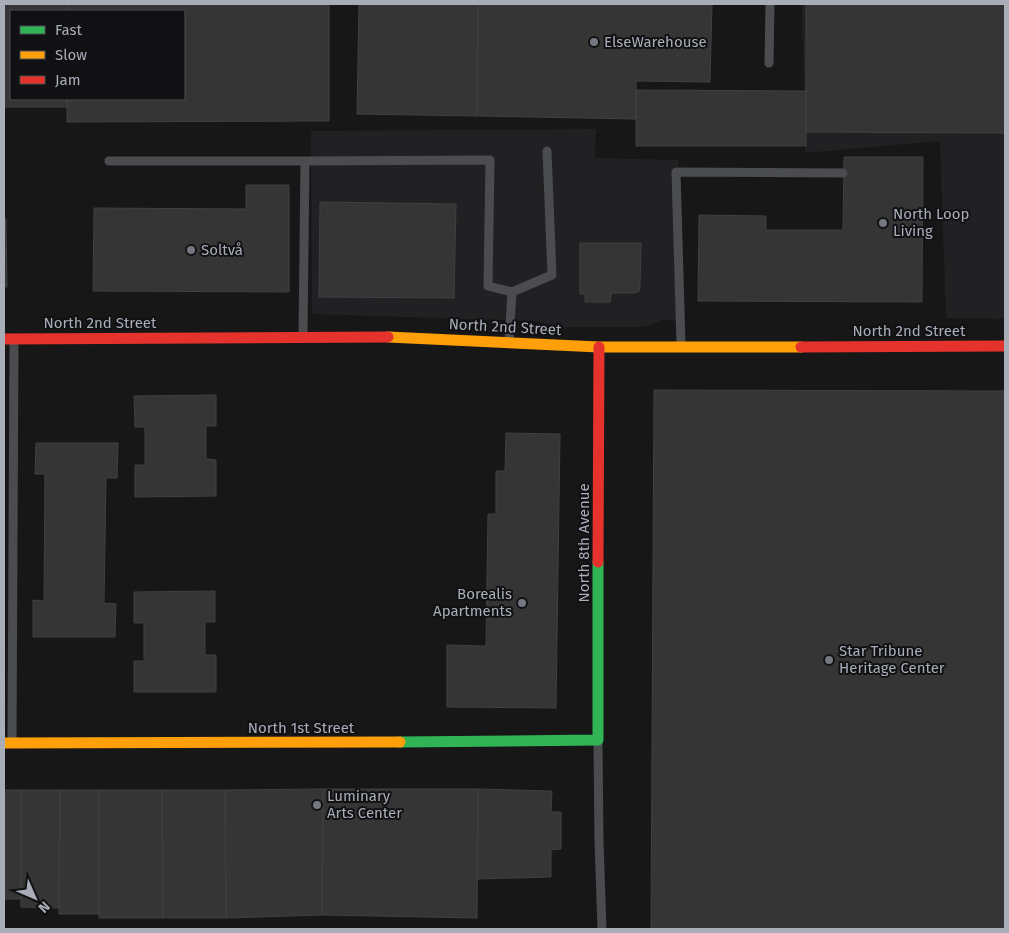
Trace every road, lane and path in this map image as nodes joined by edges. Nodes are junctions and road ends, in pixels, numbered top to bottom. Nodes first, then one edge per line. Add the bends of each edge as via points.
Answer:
1 (770, 4) edge
2 (769, 63) dead end
3 (547, 151) dead end
4 (109, 161) dead end
5 (305, 161) junction
6 (843, 174) dead end
7 (512, 292) junction
8 (303, 337) junction
9 (9, 339) edge
10 (509, 342) junction
11 (681, 346) junction
12 (1005, 346) edge
13 (599, 347) junction
14 (598, 740) junction
15 (8, 743) edge
16 (602, 929) edge

1 - 2 lane
3 - 7 lane via 552,275
4 - 5 lane
5 - 7 lane via 490,160 488,286
5 - 8 lane
6 - 11 lane via 676,172
7 - 10 lane
8 - 9 street, North 2nd Street
8 - 10 street, North 2nd Street via 377,336
9 - 15 lane
10 - 13 street, North 2nd Street
11 - 12 street, North 2nd Street
11 - 13 street, North 2nd Street
13 - 14 street, North 8th Avenue
14 - 15 street, North 1st Street
14 - 16 lane

